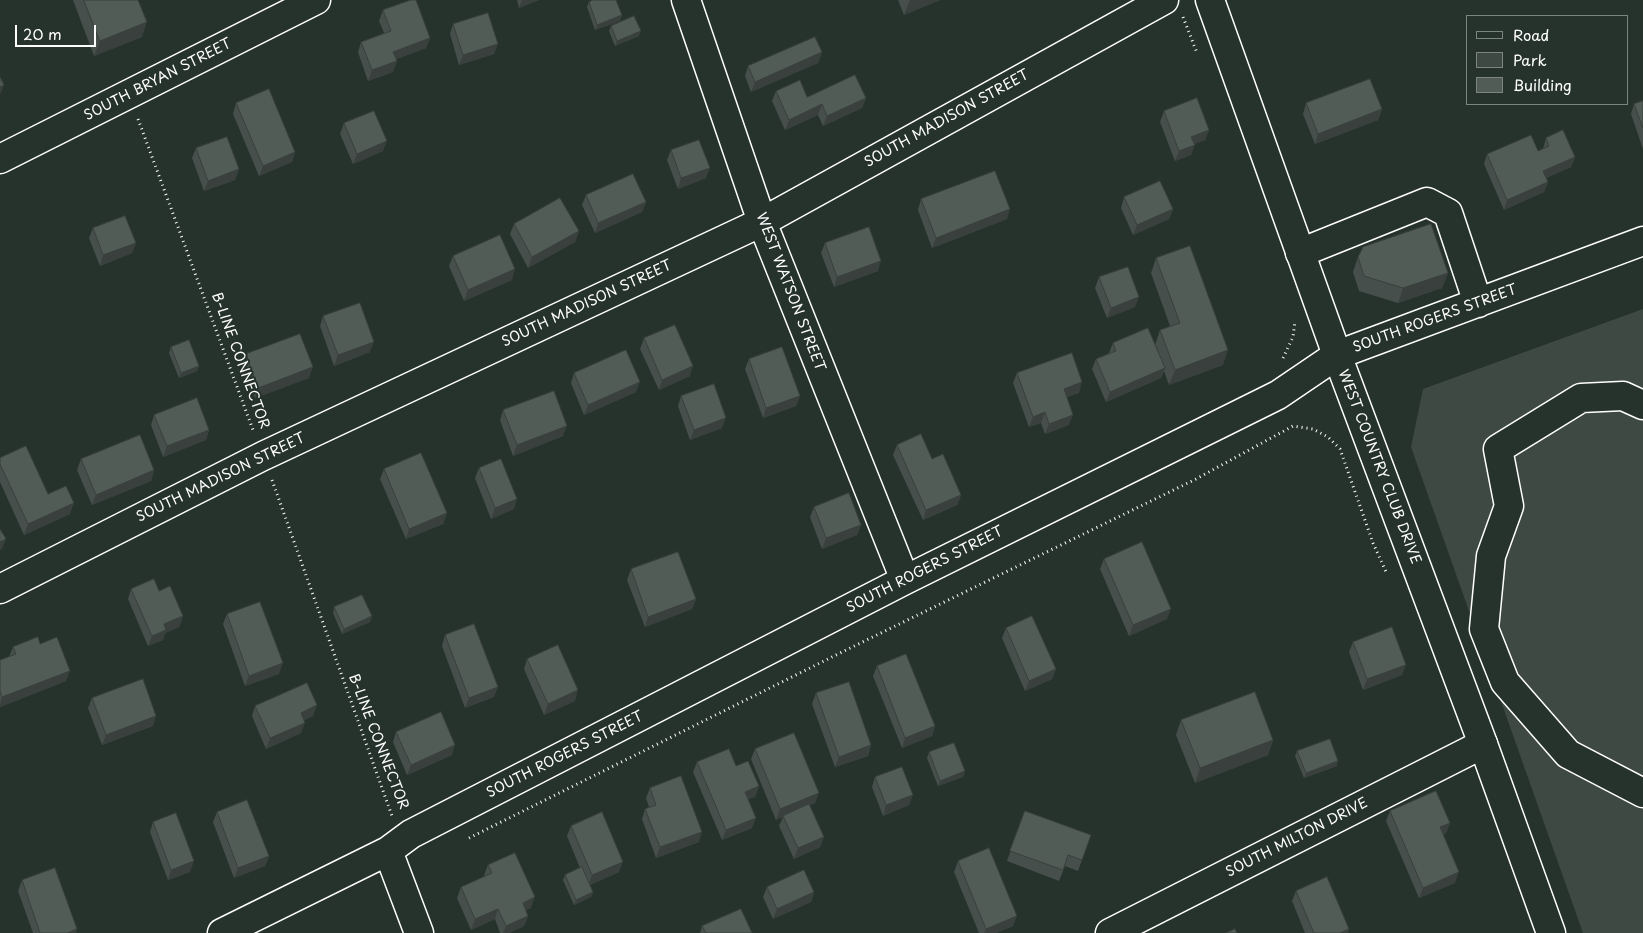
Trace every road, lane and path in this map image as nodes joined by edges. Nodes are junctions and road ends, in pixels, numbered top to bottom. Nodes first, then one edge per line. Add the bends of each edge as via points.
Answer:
1 (316, 0) edge
2 (686, 0) edge
3 (1210, 0) edge
4 (1172, 5) edge
5 (1198, 55) dead end
6 (129, 95) junction
7 (0, 159) edge
8 (762, 222) junction
9 (1643, 241) edge
10 (1300, 253) junction
11 (1478, 303) junction
12 (1295, 320) dead end
13 (1337, 355) junction
14 (1278, 395) junction
15 (1643, 405) edge
16 (1293, 426) junction
17 (1340, 448) dead end
18 (263, 456) junction
19 (905, 580) junction
20 (0, 589) edge
21 (1484, 744) junction
22 (1643, 793) edge
23 (411, 834) junction
24 (468, 838) dead end
25 (388, 850) junction
26 (222, 933) edge
27 (419, 933) edge
28 (1110, 933) edge
29 (1551, 933) edge

1 - 6 street, SOUTH BRYAN STREET
2 - 8 street, WEST WATSON STREET
3 - 10 street, WEST COUNTRY CLUB DRIVE
4 - 5 path
4 - 8 street, SOUTH MADISON STREET
6 - 7 street, SOUTH BRYAN STREET
6 - 18 path, B-LINE CONNECTOR
8 - 18 street, SOUTH MADISON STREET
8 - 19 street, WEST WATSON STREET
9 - 11 street, SOUTH ROGERS STREET
10 - 11 street via 1427,202 1448,213
10 - 13 street, WEST COUNTRY CLUB DRIVE
11 - 13 street, SOUTH ROGERS STREET
12 - 14 path via 1293,337 1284,357 1273,368
13 - 14 street, SOUTH ROGERS STREET
13 - 21 street, WEST COUNTRY CLUB DRIVE
14 - 16 path
14 - 19 street, SOUTH ROGERS STREET
15 - 22 street via 1623,396 1581,398 1498,449 1509,506 1491,556 1484,629 1505,682 1568,754
16 - 17 path via 1313,429
16 - 24 path via 1196,479
18 - 20 street, SOUTH MADISON STREET
18 - 23 path, B-LINE CONNECTOR via 391,815
19 - 23 street, SOUTH ROGERS STREET
21 - 28 street, SOUTH MILTON DRIVE
21 - 29 street, WEST COUNTRY CLUB DRIVE
23 - 25 street, SOUTH ROGERS STREET
25 - 26 street, SOUTH ROGERS STREET
25 - 27 street

